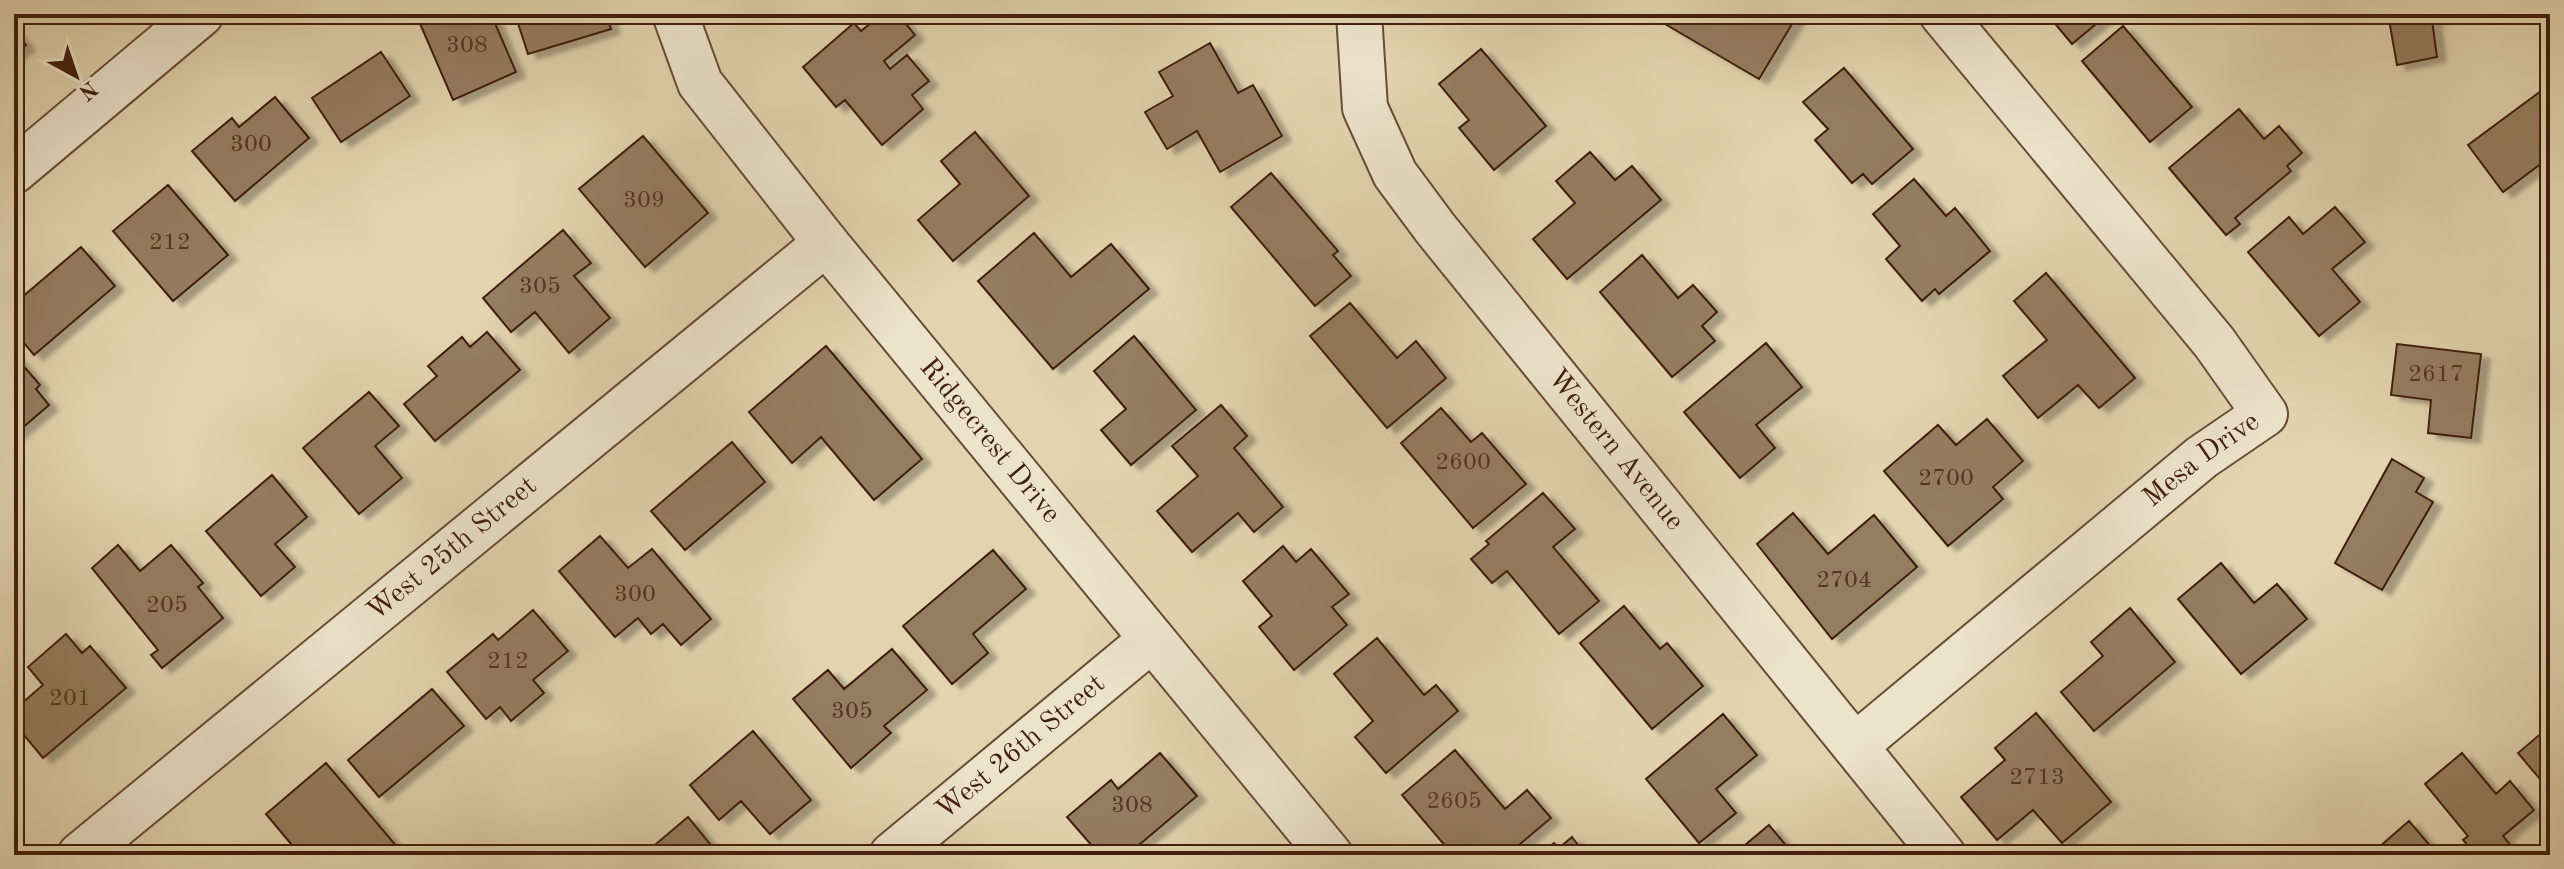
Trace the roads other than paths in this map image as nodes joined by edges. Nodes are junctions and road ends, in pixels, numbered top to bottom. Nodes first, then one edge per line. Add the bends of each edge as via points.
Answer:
1 (201, 14) edge
2 (675, 14) edge
3 (1359, 14) edge
4 (1942, 14) edge
5 (14, 171) edge
6 (826, 243) junction
7 (1152, 639) junction
8 (1856, 745) junction
9 (80, 855) edge
10 (892, 855) edge
11 (1330, 855) edge
12 (1943, 855) edge

1 - 5 street
2 - 6 street, Ridgecrest Drive via 700,83
3 - 8 street, Western Avenue via 1365,108 1395,174
4 - 8 street, Mesa Drive via 2214,342 2265,414 2202,457
6 - 7 street, Ridgecrest Drive
6 - 9 street, West 25th Street
7 - 10 street, West 26th Street
7 - 11 street, Ridgecrest Drive
8 - 12 street, Western Avenue

